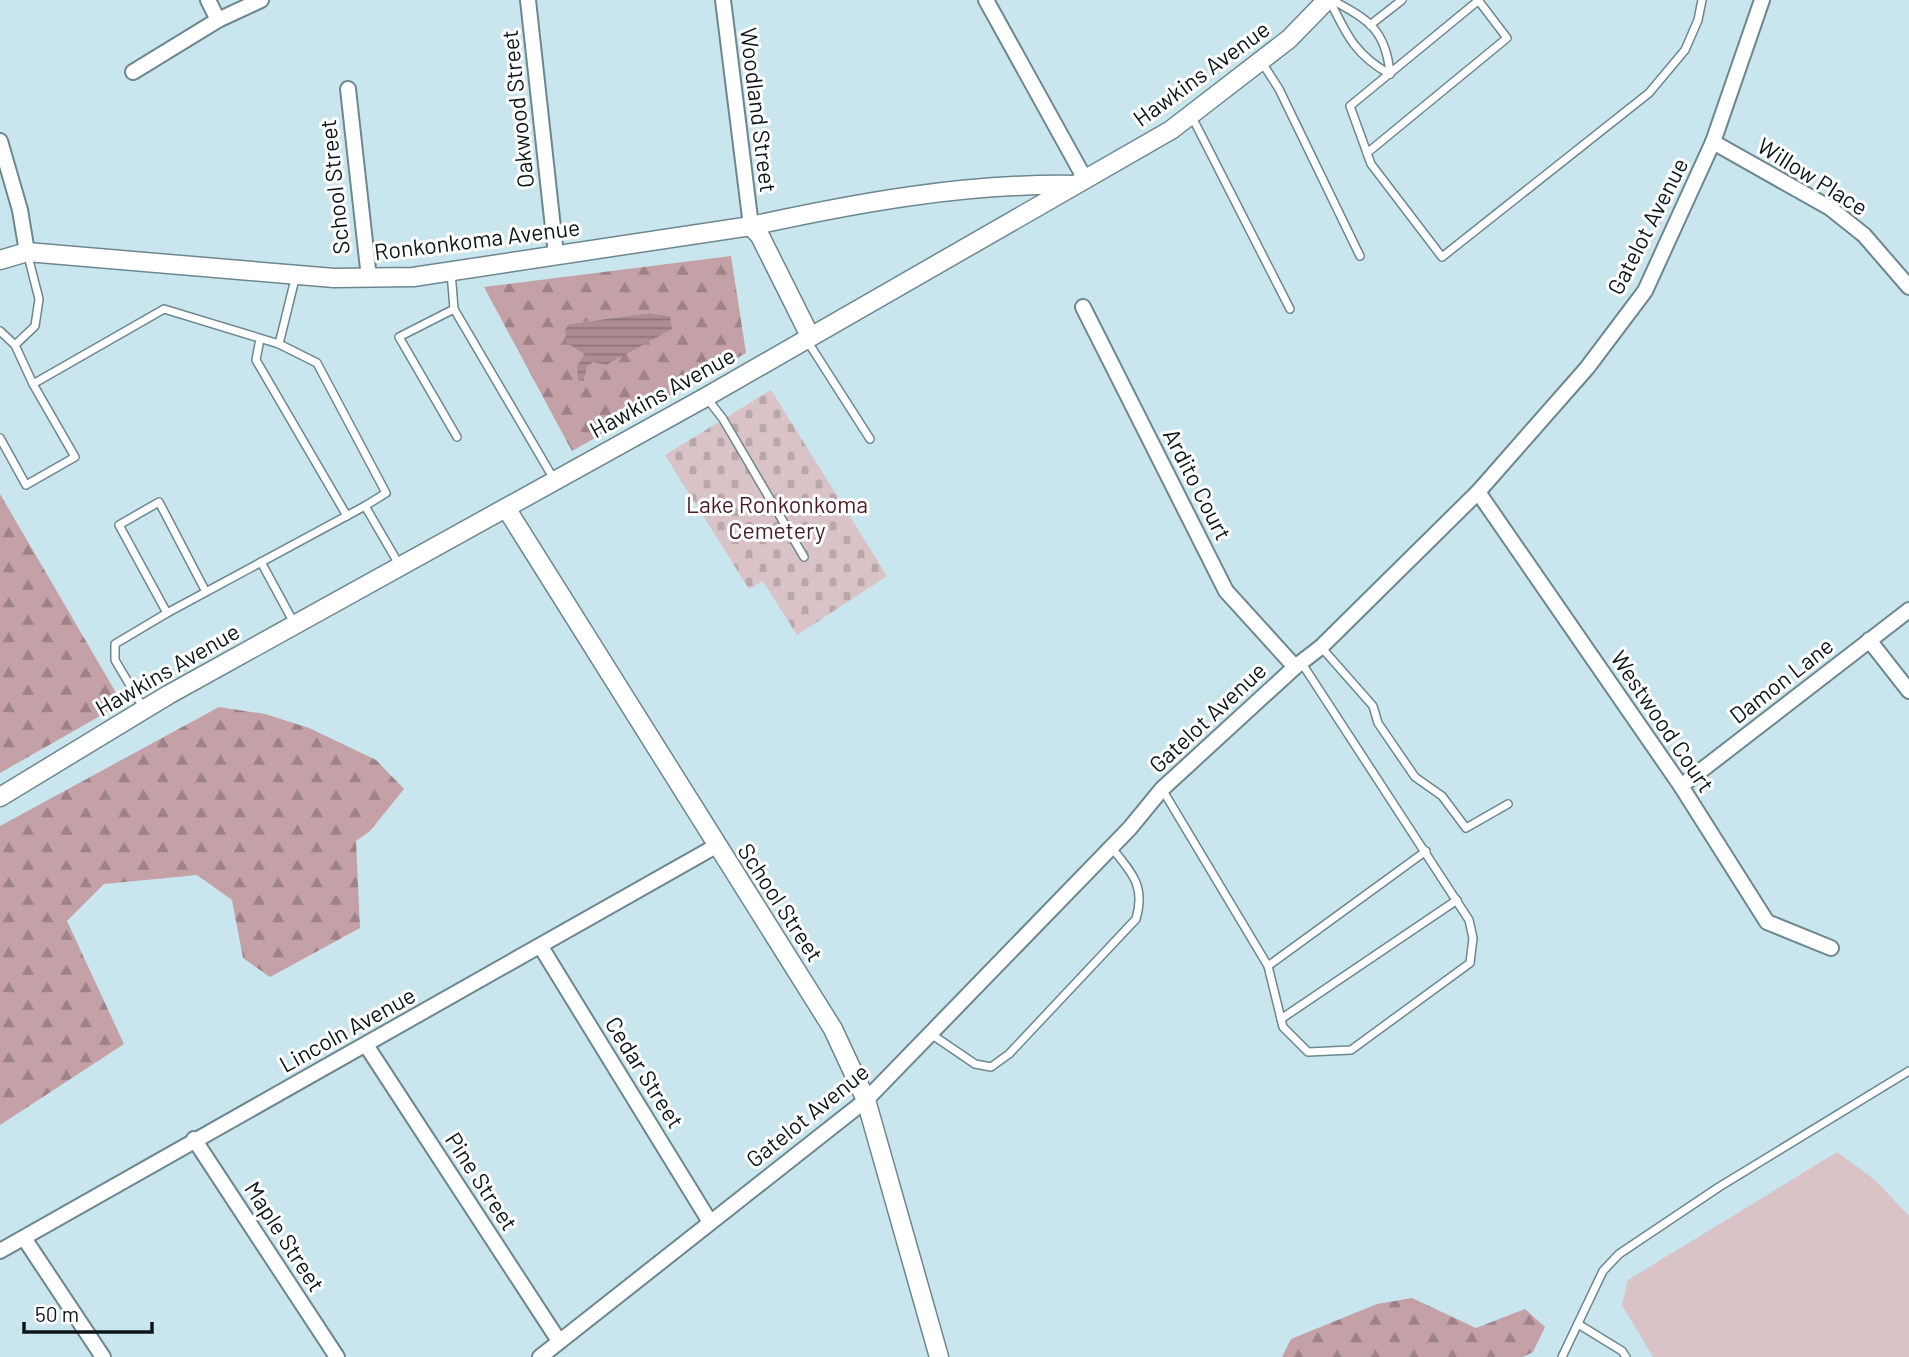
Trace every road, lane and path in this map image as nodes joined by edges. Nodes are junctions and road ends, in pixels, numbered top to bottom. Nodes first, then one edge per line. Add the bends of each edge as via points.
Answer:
1 (208, 0) edge
2 (261, 0) edge
3 (528, 0) edge
4 (723, 0) edge
5 (986, 0) edge
6 (1330, 0) edge
7 (1402, 0) edge
8 (1479, 0) edge
9 (1702, 0) edge
10 (1762, 0) edge
11 (218, 20) junction
12 (1370, 25) junction
13 (1261, 60) junction
14 (133, 72) dead end
15 (1390, 74) junction
16 (348, 89) dead end
17 (1191, 114) junction
18 (0, 141) edge
19 (1713, 142) junction
20 (1367, 153) junction
21 (1079, 182) junction
22 (751, 226) junction
23 (27, 252) junction
24 (556, 255) junction
25 (1360, 256) dead end
26 (0, 260) edge
27 (451, 271) junction
28 (296, 275) junction
29 (369, 278) junction
30 (1909, 287) edge
31 (1083, 307) dead end
32 (454, 309) junction
33 (1290, 309) dead end
34 (0, 331) edge
35 (808, 337) junction
36 (260, 339) junction
37 (279, 344) junction
38 (15, 345) junction
39 (33, 384) junction
40 (706, 397) junction
41 (457, 437) dead end
42 (0, 438) edge
43 (870, 439) dead end
44 (555, 481) junction
45 (1478, 492) junction
46 (365, 506) junction
47 (506, 508) junction
48 (347, 516) junction
49 (804, 557) dead end
50 (261, 562) junction
51 (400, 567) junction
52 (206, 592) junction
53 (1909, 610) edge
54 (167, 613) junction
55 (295, 625) junction
56 (1869, 640) junction
57 (1321, 647) junction
58 (1298, 664) junction
59 (1909, 691) edge
60 (144, 709) junction
61 (1681, 786) junction
62 (1162, 789) junction
63 (0, 797) edge
64 (1508, 804) dead end
65 (716, 846) junction
66 (1111, 847) junction
67 (1426, 851) junction
68 (1457, 901) junction
69 (541, 947) junction
70 (1831, 948) dead end
71 (1268, 966) junction
72 (1281, 1020) junction
73 (931, 1034) junction
74 (366, 1045) junction
75 (1909, 1071) edge
76 (866, 1100) junction
77 (194, 1139) junction
78 (710, 1222) junction
79 (24, 1238) junction
80 (0, 1251) edge
81 (1578, 1324) junction
82 (559, 1341) junction
83 (103, 1357) edge
84 (337, 1357) edge
85 (540, 1357) edge
86 (939, 1357) edge
87 (1562, 1357) edge
88 (1626, 1357) edge

1 - 11 street
2 - 11 street
3 - 24 street, Oakwood Street
4 - 22 street, Woodland Street
5 - 21 street
6 - 12 lane
6 - 13 street, Hawkins Avenue
6 - 15 lane via 1343,31 1369,63
7 - 12 lane
8 - 15 lane
8 - 20 lane via 1507,37
9 - 20 lane via 1685,50 1649,93 1442,257
10 - 19 street, Gatelot Avenue
11 - 14 street
12 - 15 lane via 1387,47
13 - 17 street, Hawkins Avenue
13 - 25 lane
15 - 20 lane via 1350,107
16 - 29 street, School Street
17 - 21 street, Hawkins Avenue
17 - 33 lane
18 - 23 street
19 - 30 street, Willow Place via 1830,208 1864,235
19 - 45 street, Gatelot Avenue via 1645,291 1587,368
21 - 22 street, Ronkonkoma Avenue via 895,198
21 - 35 street, Hawkins Avenue
22 - 24 street, Ronkonkoma Avenue
22 - 35 street
23 - 26 street, Ronkonkoma Avenue
23 - 28 street, Ronkonkoma Avenue
23 - 38 lane via 39,299 36,326
24 - 27 street, Ronkonkoma Avenue
27 - 29 street, Ronkonkoma Avenue
27 - 32 lane
28 - 29 street, Ronkonkoma Avenue
28 - 37 lane
31 - 58 street, Ardito Court via 1226,591
32 - 41 lane via 399,337
32 - 44 lane
34 - 38 lane
35 - 40 street, Hawkins Avenue
35 - 43 lane
36 - 37 lane
36 - 39 lane via 164,309
36 - 48 lane via 256,360
37 - 46 lane via 317,363 386,493
38 - 39 lane
39 - 42 lane via 75,457 26,485
40 - 44 street, Hawkins Avenue
40 - 49 lane
44 - 47 street, Hawkins Avenue
45 - 57 street, Gatelot Avenue
45 - 61 street, Westwood Court
46 - 48 lane
46 - 51 lane
47 - 51 street, Hawkins Avenue
47 - 65 street, School Street
48 - 50 lane
50 - 52 lane
50 - 55 lane
51 - 55 street, Hawkins Avenue
52 - 54 lane
52 - 54 lane via 159,502 119,525
53 - 56 street, Damon Lane
54 - 60 lane via 116,644 114,652
55 - 60 street, Hawkins Avenue
56 - 59 street
56 - 61 street, Damon Lane
57 - 58 street, Gatelot Avenue
57 - 64 lane via 1373,706 1378,723 1415,777 1442,796 1466,828
58 - 62 street, Gatelot Avenue
58 - 67 lane
60 - 63 street, Hawkins Avenue
61 - 70 street, Westwood Court via 1767,922
62 - 66 street, Gatelot Avenue
62 - 71 lane
65 - 69 street, Lincoln Avenue
65 - 76 street, School Street via 833,1029
66 - 73 street, Gatelot Avenue
66 - 73 lane via 1135,877 1141,902 1136,919 1009,1054 991,1067 975,1065
67 - 68 lane
67 - 71 lane
68 - 72 lane
68 - 72 lane via 1473,938 1470,962 1351,1050 1308,1052
69 - 74 street, Lincoln Avenue
69 - 78 street, Cedar Street
71 - 72 lane
73 - 76 street, Gatelot Avenue
74 - 77 street, Lincoln Avenue
74 - 82 street, Pine Street
75 - 81 lane via 1619,1254 1603,1271
76 - 78 street, Gatelot Avenue
76 - 86 street, School Street
77 - 79 street, Lincoln Avenue
77 - 84 street, Maple Street
78 - 82 street, Gatelot Avenue
79 - 80 street, Lincoln Avenue
79 - 83 street
81 - 87 lane
81 - 88 lane
82 - 85 street, Gatelot Avenue

